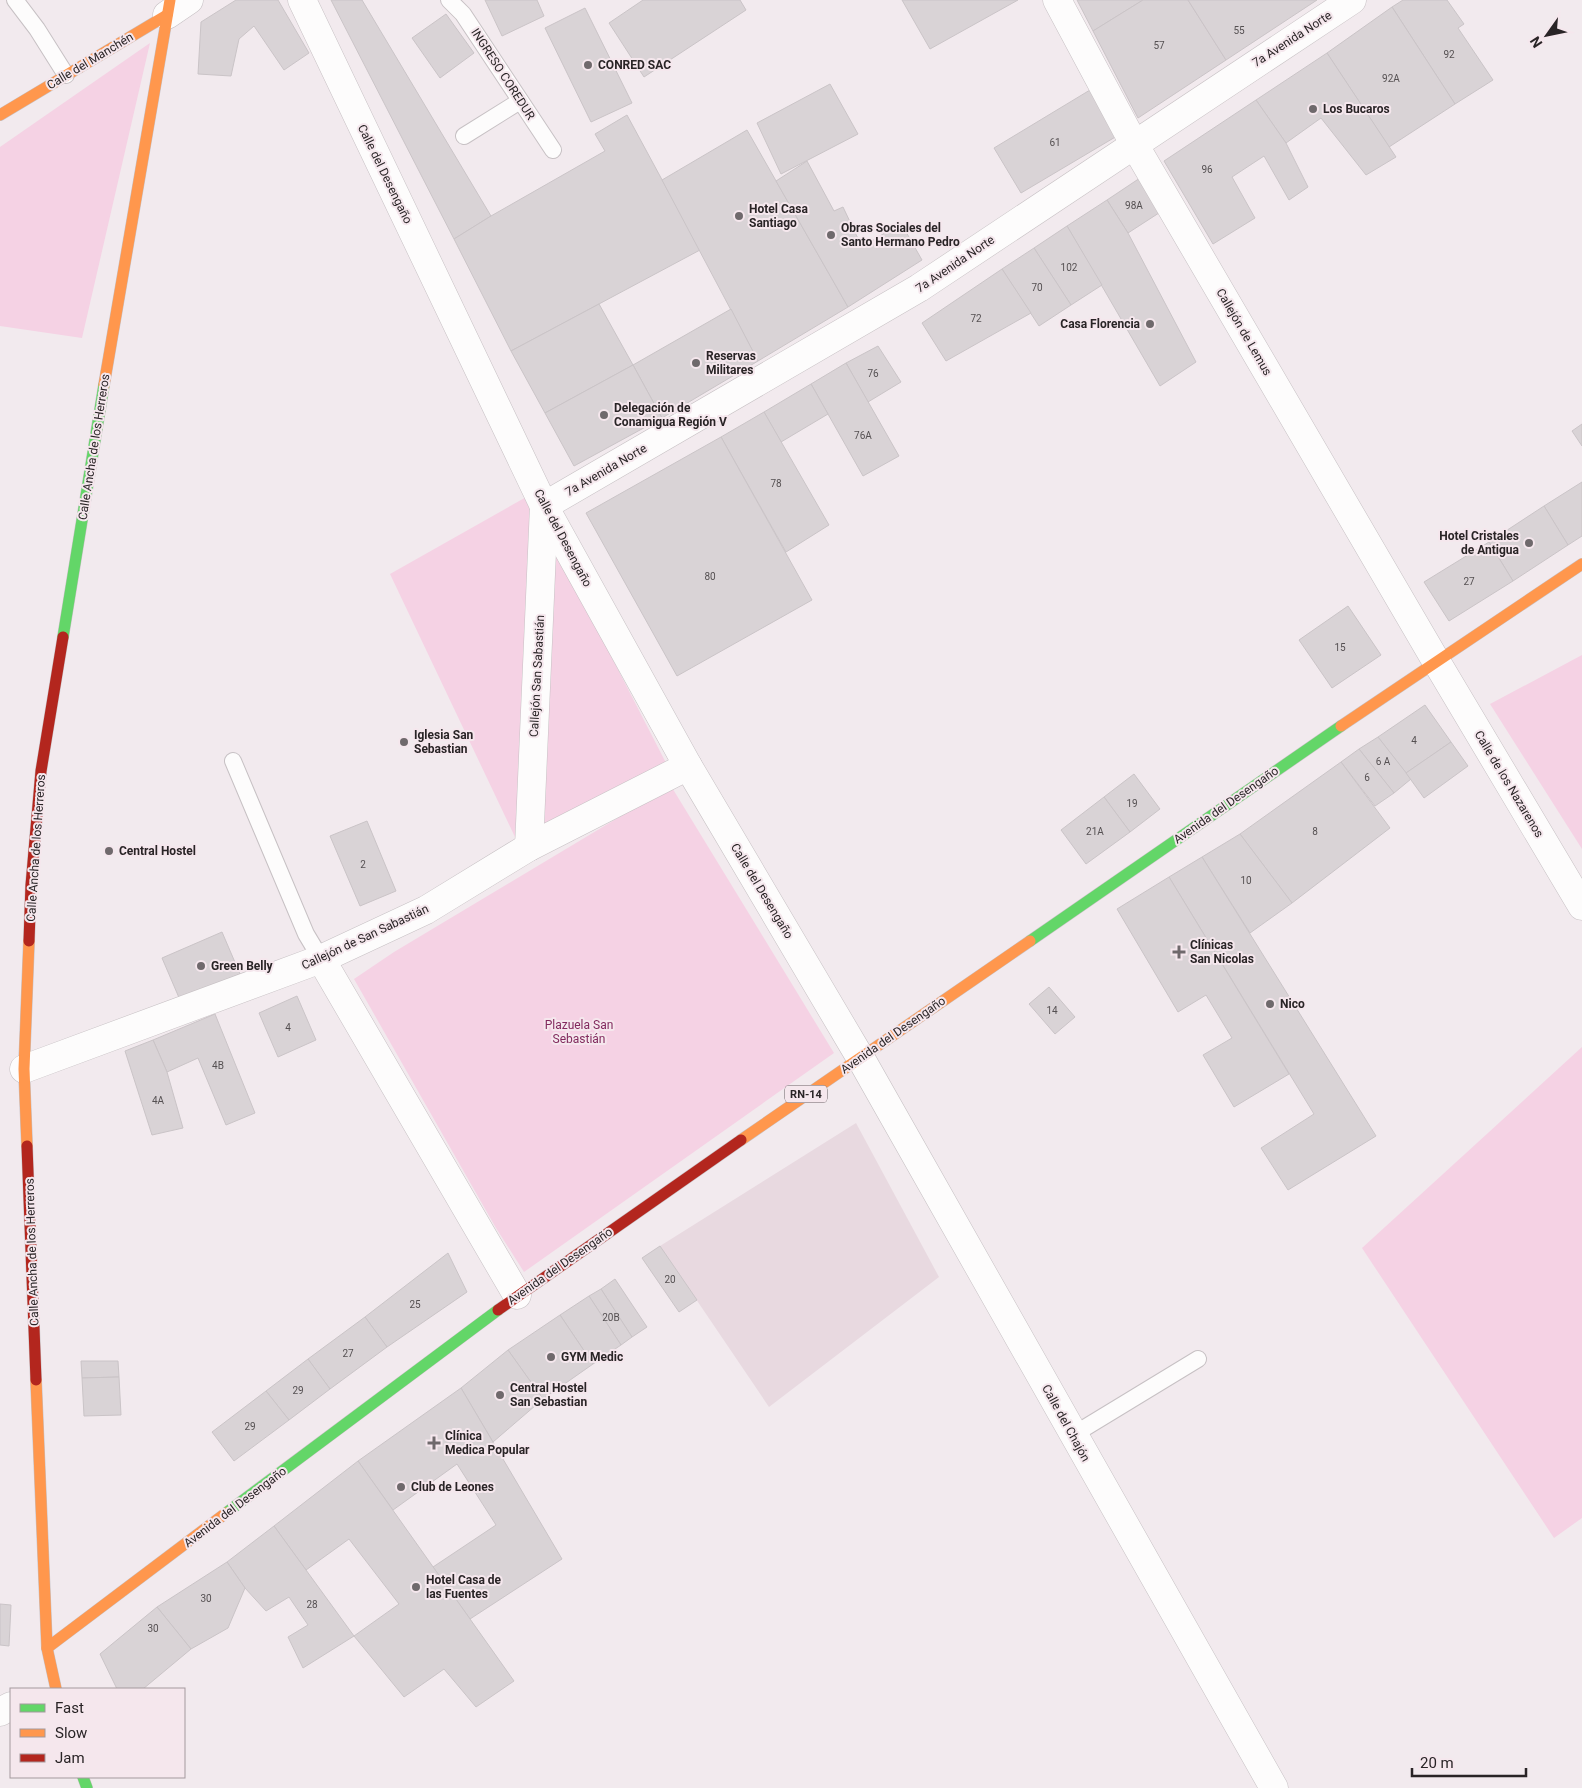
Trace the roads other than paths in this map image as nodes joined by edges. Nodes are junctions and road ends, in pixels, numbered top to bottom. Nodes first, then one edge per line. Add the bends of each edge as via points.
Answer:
1 (15, 0) edge
2 (189, 0) edge
3 (302, 0) edge
4 (449, 0) edge
5 (1057, 0) edge
6 (1352, 0) edge
7 (168, 7) edge
8 (66, 75) junction
9 (520, 101) junction
10 (0, 115) edge
11 (464, 136) dead end
12 (1134, 144) junction
13 (553, 150) dead end
14 (544, 506) junction
15 (1582, 564) edge
16 (1436, 662) junction
17 (233, 762) dead end
18 (688, 766) junction
19 (529, 847) junction
20 (1582, 906) edge
21 (321, 959) junction
22 (860, 1057) junction
23 (24, 1069) junction
24 (517, 1295) junction
25 (1198, 1359) dead end
26 (1073, 1435) junction
27 (47, 1648) junction
28 (51, 1687) edge
29 (1274, 1788) edge

1 - 8 lane
2 - 7 street
3 - 14 street, Calle del Desengaño
4 - 9 lane, INGRESO COREDUR via 464,14
5 - 12 street, Callejón de Lemus
6 - 12 street, 7a Avenida Norte
7 - 8 main road, Calle del Manchén
7 - 23 main road, Calle Ancha de los Herreros via 41,771
8 - 10 main road, Calle del Manchén
9 - 11 lane
9 - 13 lane, INGRESO COREDUR
12 - 14 street, 7a Avenida Norte via 919,288
12 - 16 street, Callejón de Lemus
14 - 18 street, Calle del Desengaño
14 - 19 street, Callejón San Sabastián
15 - 16 main road, Avenida del Desengaño / RN-14
16 - 20 street, Calle de los Nazarenos
16 - 22 main road, Avenida del Desengaño / RN-14
17 - 21 lane via 306,934
18 - 19 street, Callejón de San Sabastián
18 - 22 street, Calle del Desengaño
19 - 21 street, Callejón de San Sabastián via 426,910
21 - 23 street, Callejón de San Sabastián
21 - 24 street
22 - 24 main road, Avenida del Desengaño / RN-14
22 - 26 street, Calle del Chajón
23 - 27 main road, Calle Ancha de los Herreros
24 - 27 main road, Avenida del Desengaño / RN-14
25 - 26 lane
26 - 29 street, Calle del Chajón
27 - 28 main road, Calle Ancha de los Herreros

